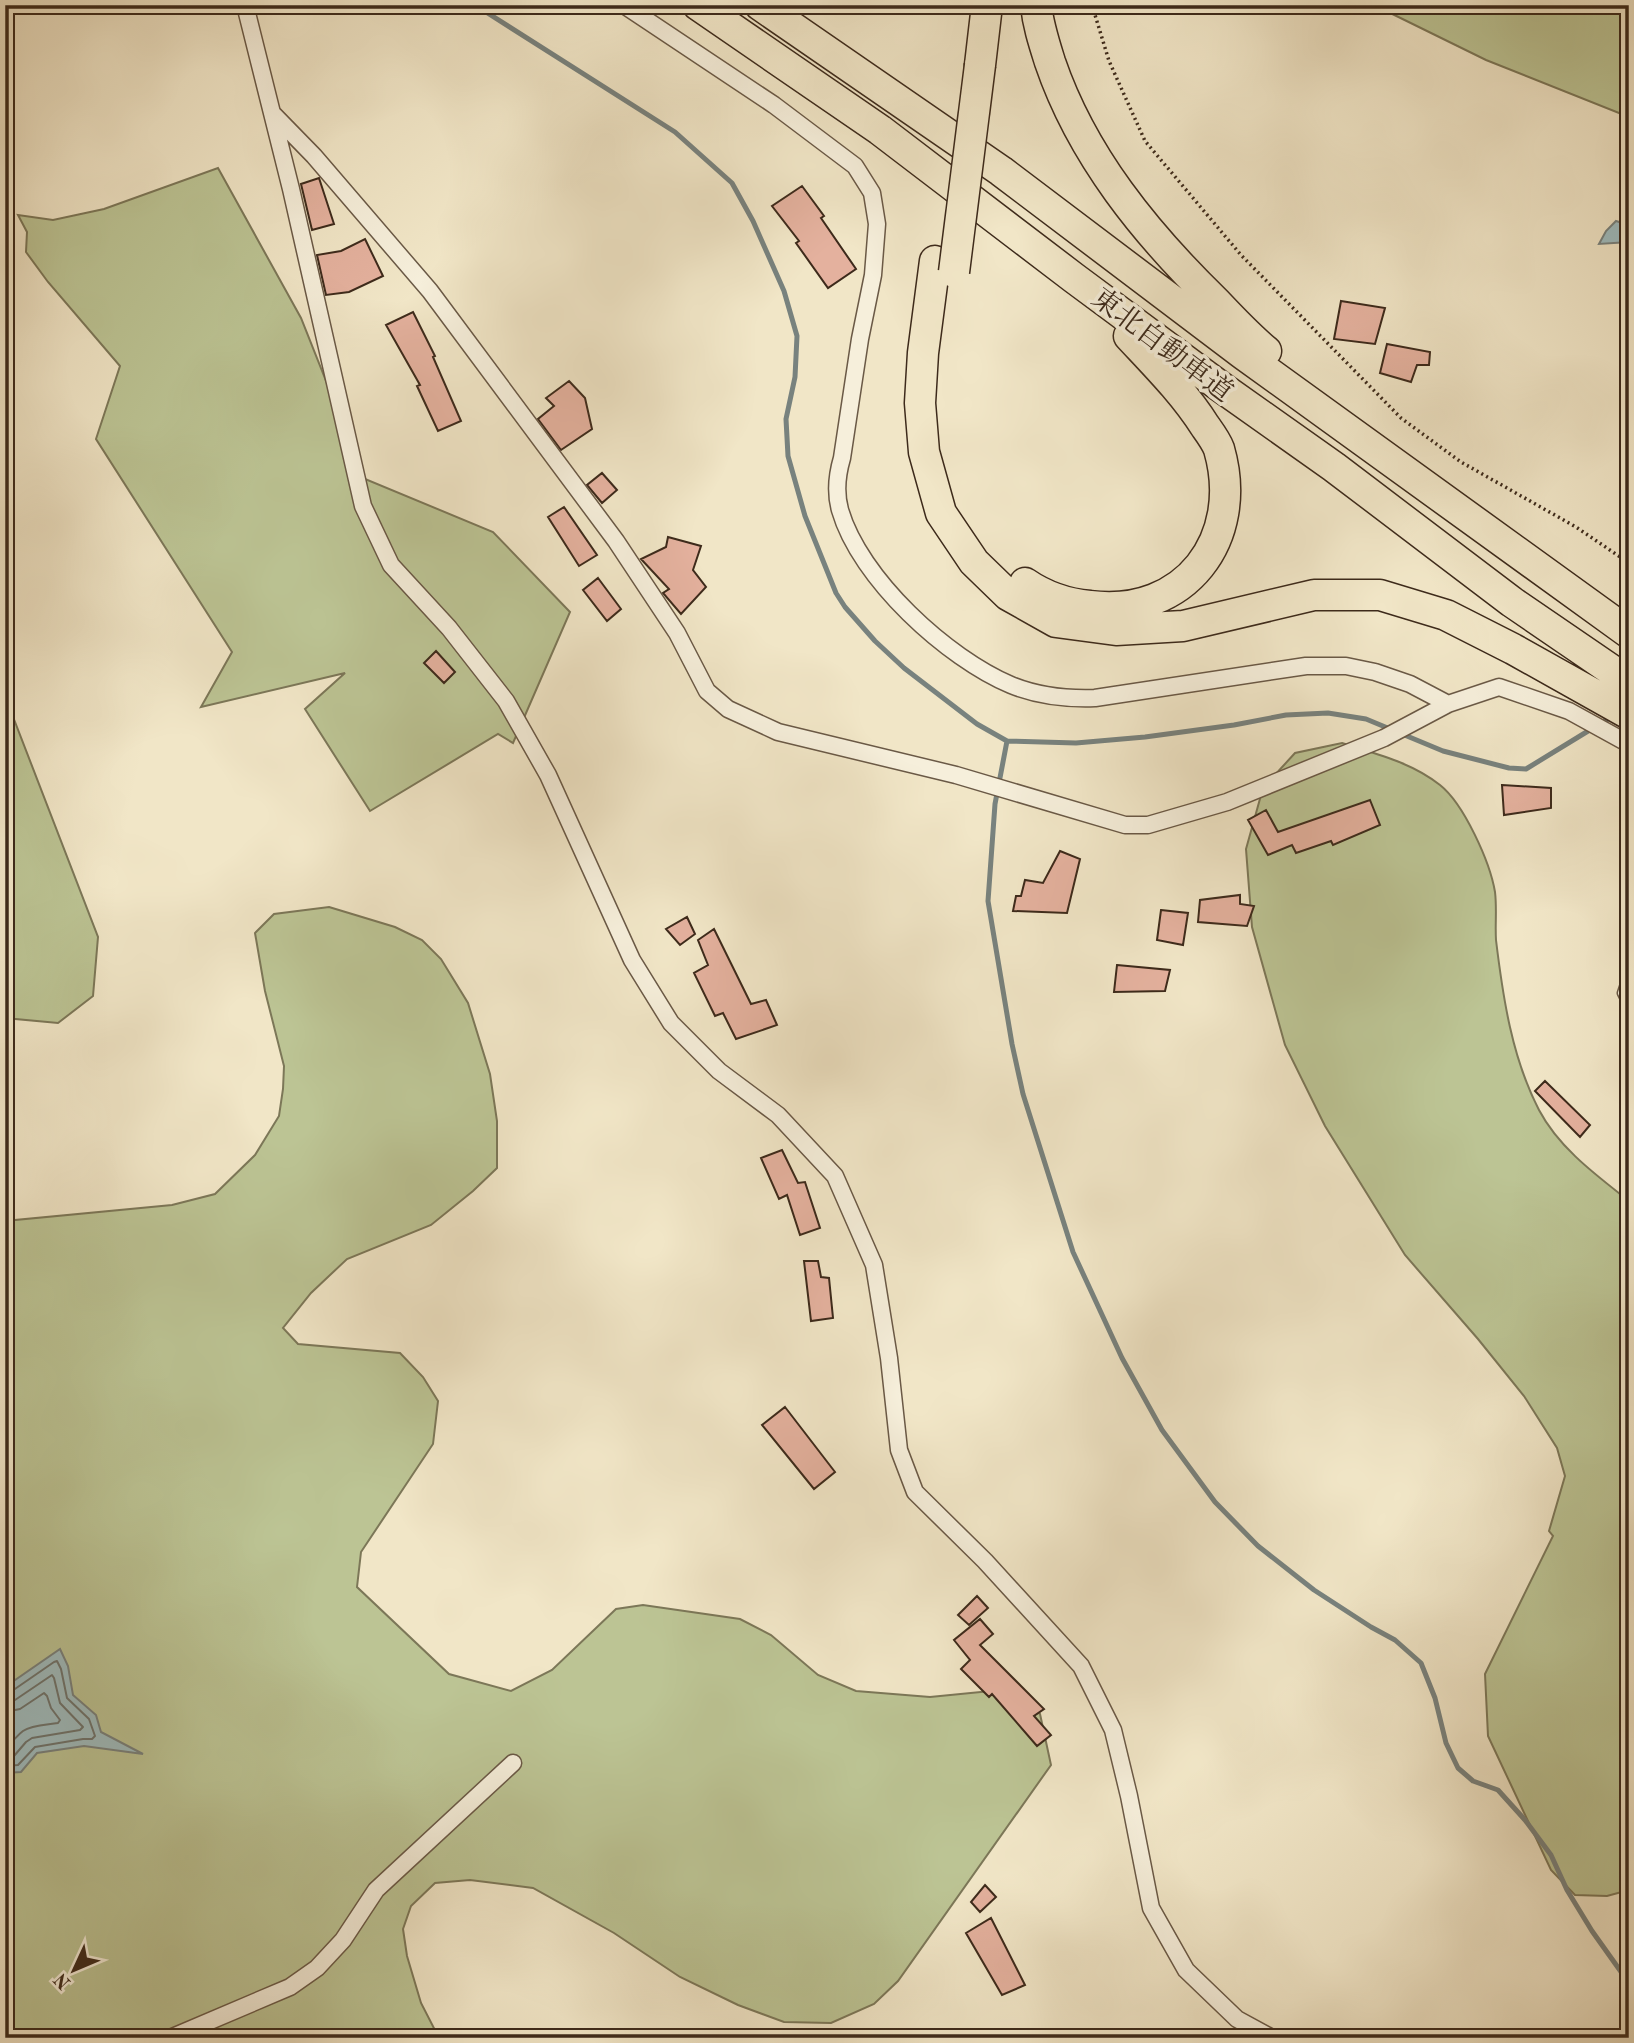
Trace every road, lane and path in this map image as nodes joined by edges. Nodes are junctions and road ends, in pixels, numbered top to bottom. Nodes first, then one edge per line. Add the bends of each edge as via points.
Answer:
1 (245, 5) edge
2 (624, 5) edge
3 (698, 5) edge
4 (760, 5) edge
5 (967, 5) edge
6 (987, 5) edge
7 (1035, 5) edge
8 (1091, 5) edge
9 (971, 60) junction
10 (272, 113) junction
11 (945, 267) junction
12 (1074, 278) junction
13 (1425, 486) junction
14 (1629, 563) edge
15 (1629, 633) edge
16 (1629, 682) edge
17 (1592, 702) dead end
18 (1448, 704) junction
19 (1569, 711) junction
20 (1618, 723) edge
21 (1629, 744) edge
22 (1629, 972) edge
23 (1629, 1007) edge
24 (513, 1763) dead end
25 (170, 2038) edge
26 (1272, 2038) edge

1 - 10 street
2 - 18 street via 774,105 855,166 872,193 877,224 873,275 837,491 840,510 868,566 918,622 990,676 1069,699 1306,666 1346,666 1398,680
3 - 12 highway, 東北自動車道 via 880,130
4 - 13 highway, 東北自動車道 via 1001,171
5 - 9 highway
6 - 9 highway
7 - 13 highway via 1057,82 1089,148 1122,197 1184,271 1255,341
8 - 14 path via 1109,61 1145,141 1241,255 1401,418 1461,462 1576,527
9 - 11 highway
10 - 18 street via 430,291 616,541 677,633 707,691 728,709 778,732 956,775 1125,825 1148,825 1227,802 1384,738
10 - 26 street via 363,506 391,565 449,628 506,701 548,775 632,960 671,1023 719,1071 778,1115 835,1176 874,1265 899,1450 915,1492 1081,1666 1113,1730 1151,1908 1186,1970 1237,2019
11 - 12 highway via 941,429 946,465 964,517 997,560 1036,590 1080,605 1134,606 1181,585 1204,561 1218,536 1225,509 1225,476 1218,446 1191,404
11 - 20 highway via 923,353 924,452 941,513 974,562 1008,595 1056,622 1116,630 1183,626 1314,595 1380,595 1446,615 1513,649
12 - 16 highway, 東北自動車道
13 - 15 highway, 東北自動車道
17 - 19 street
18 - 19 street via 1499,687
19 - 20 street via 1585,720
20 - 21 street
22 - 23 lane via 1622,993
24 - 25 street via 376,1890 343,1940 317,1968 290,1987

